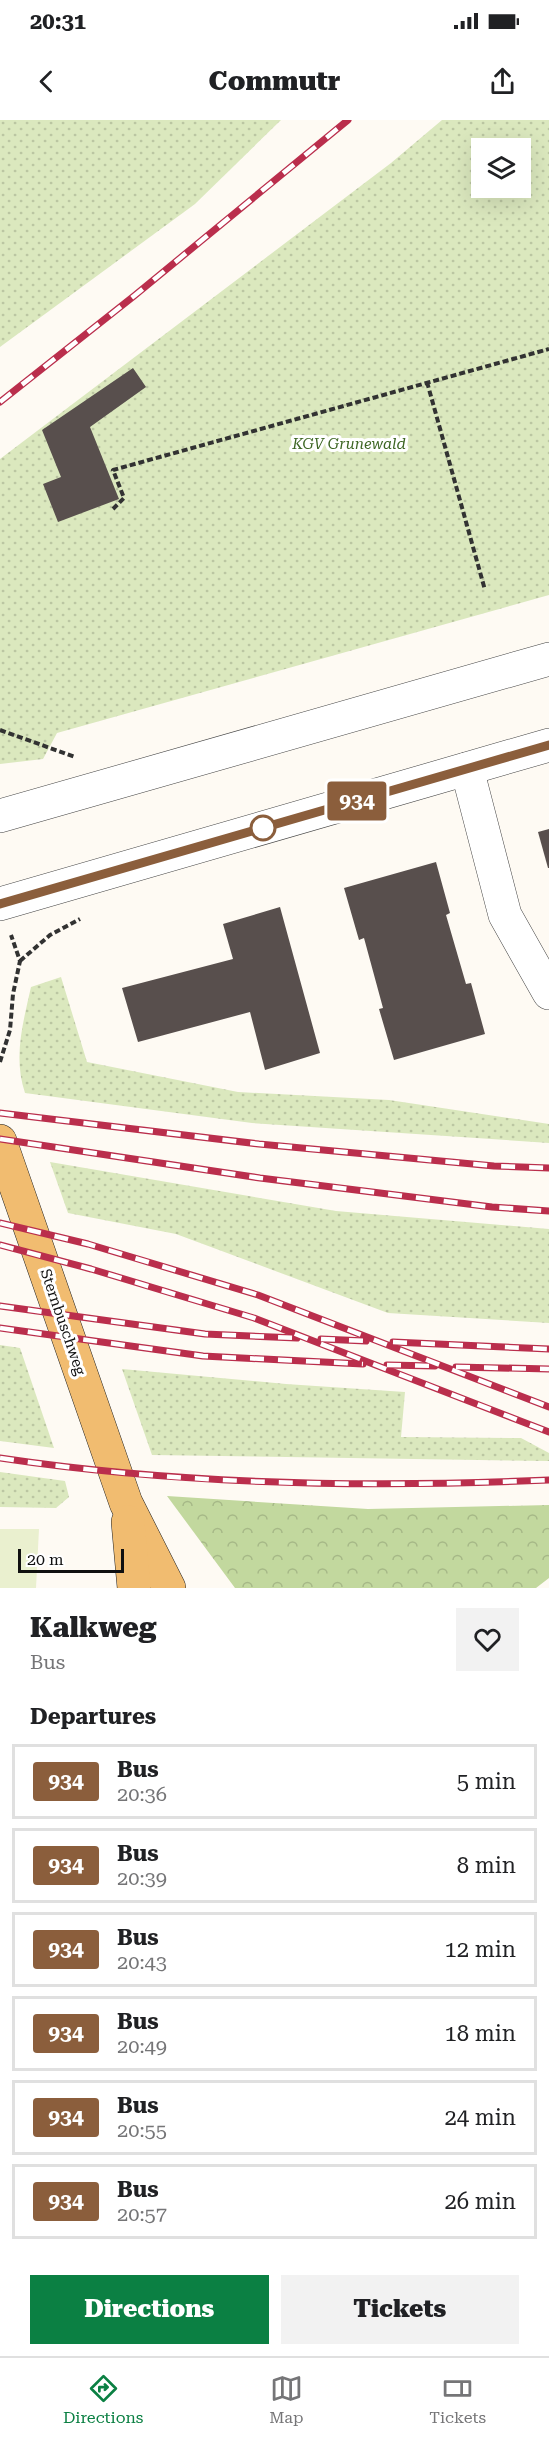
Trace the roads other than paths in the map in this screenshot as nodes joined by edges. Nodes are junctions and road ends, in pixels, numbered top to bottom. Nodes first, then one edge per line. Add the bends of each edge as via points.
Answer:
1 (549, 659) edge
2 (549, 745) edge
3 (467, 769) junction
4 (0, 816) edge
5 (1, 904) edge
6 (549, 993) edge
7 (0, 1142) edge
8 (126, 1503) junction
9 (134, 1588) edge
10 (169, 1588) edge

1 - 4 street
2 - 3 street
3 - 5 street
3 - 6 street via 505,915
7 - 8 main road, Sternbuschweg
8 - 9 main road, Sternbuschweg
8 - 10 main road, Sternbuschweg

